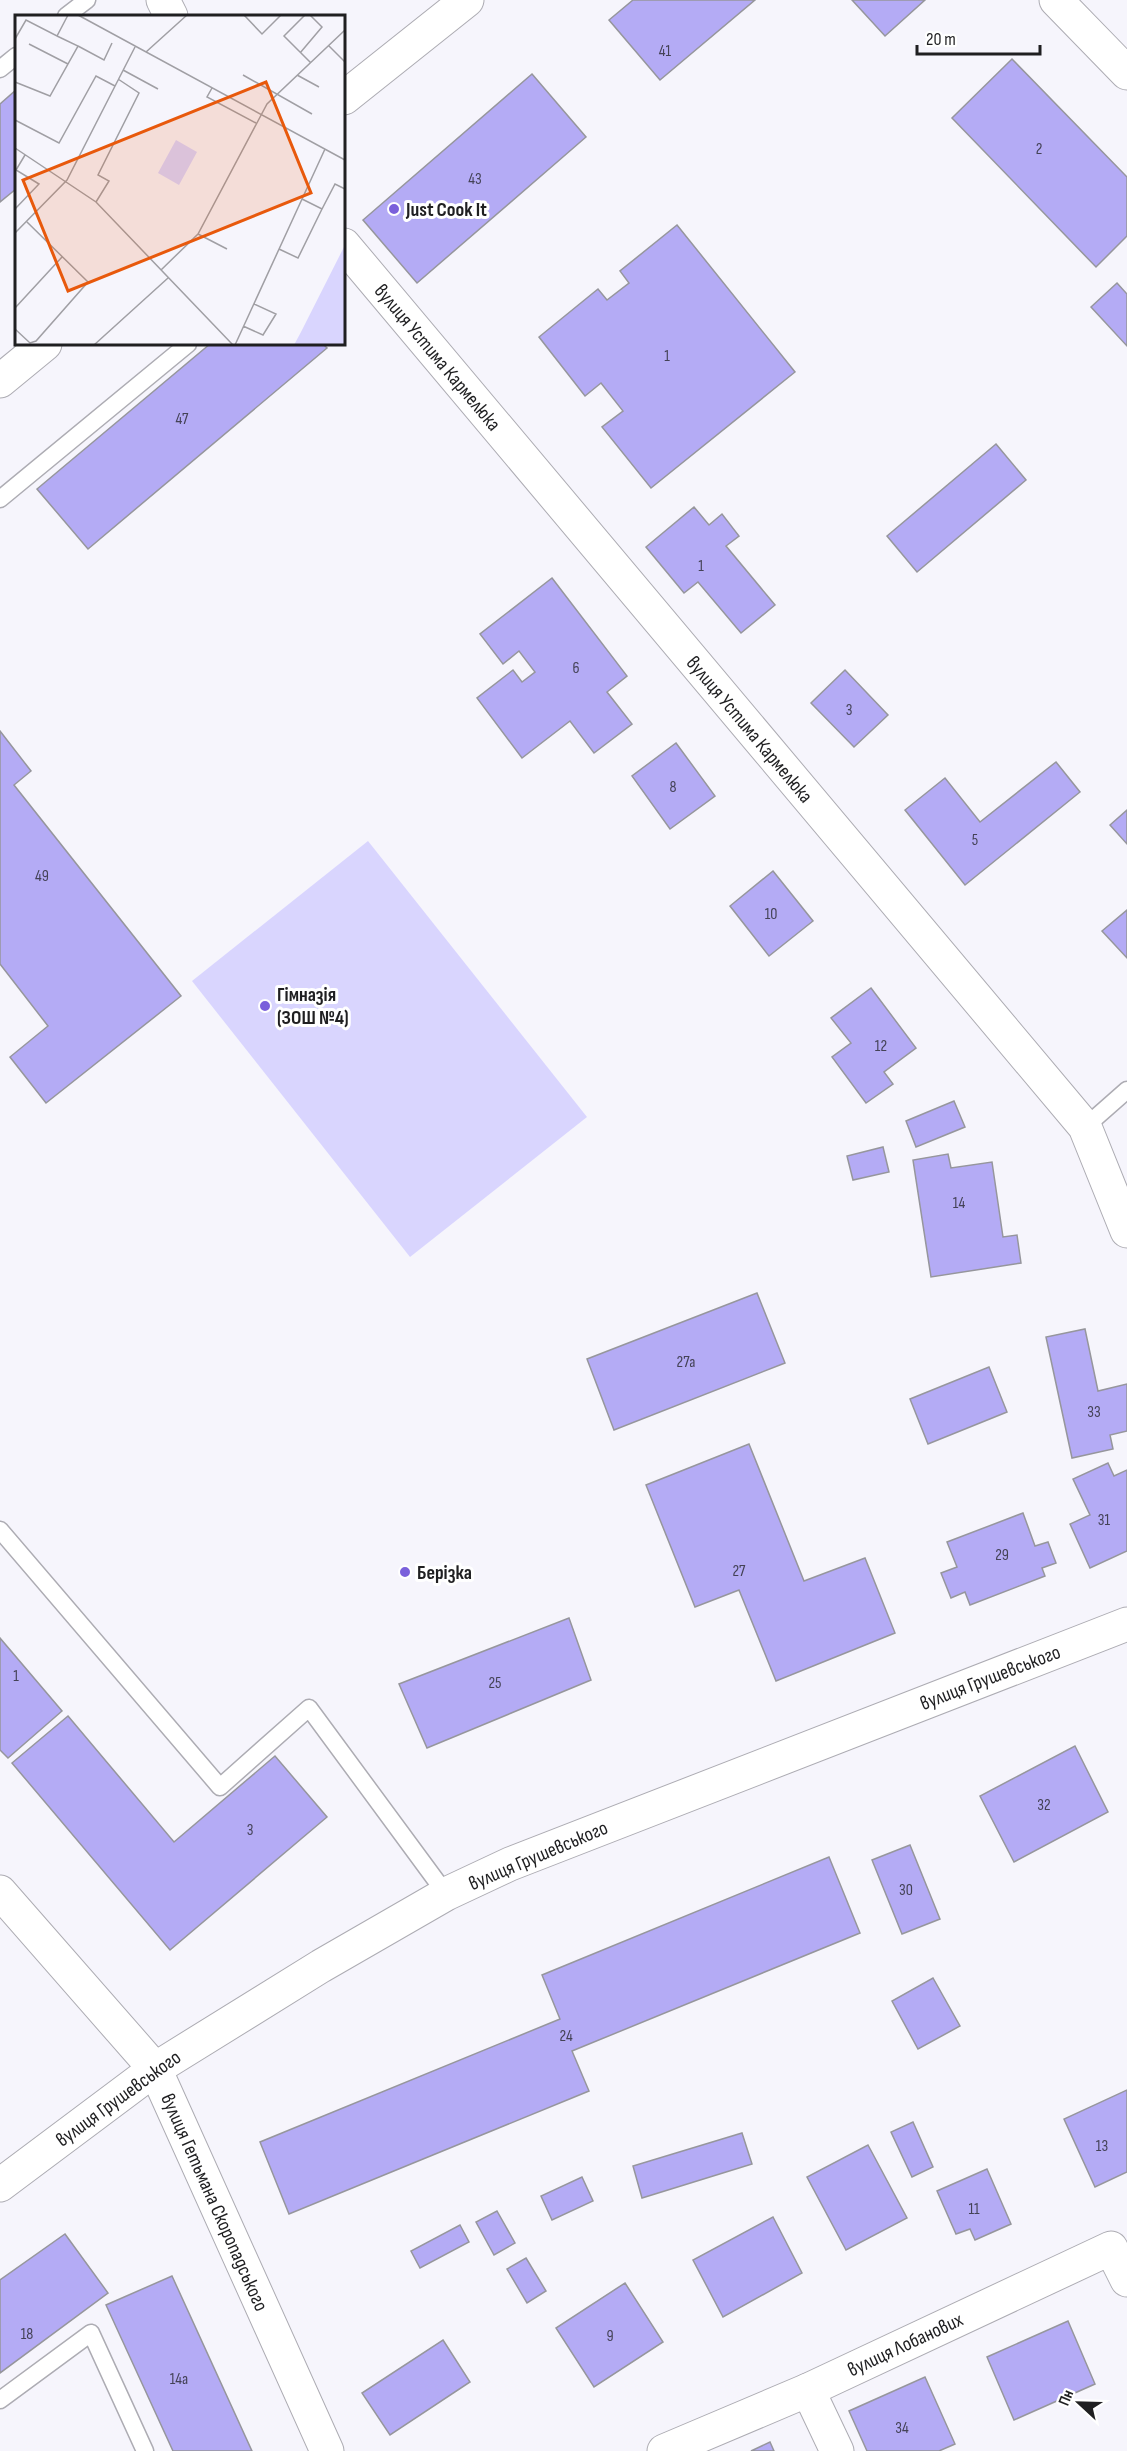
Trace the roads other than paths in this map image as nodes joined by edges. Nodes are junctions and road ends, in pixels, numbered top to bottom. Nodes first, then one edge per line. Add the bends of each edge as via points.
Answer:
1 (87, 0) edge
2 (163, 0) edge
3 (467, 0) edge
4 (1056, 0) edge
5 (67, 15) edge
6 (170, 15) edge
7 (15, 57) edge
8 (0, 69) edge
9 (1127, 73) edge
10 (345, 97) edge
11 (345, 246) edge
12 (44, 345) edge
13 (187, 345) edge
14 (0, 381) edge
15 (0, 499) edge
16 (1127, 1090) edge
17 (1085, 1127) junction
18 (1127, 1231) edge
19 (0, 1530) edge
20 (1127, 1624) edge
21 (0, 1892) edge
22 (446, 1894) junction
23 (155, 2069) junction
24 (0, 2185) edge
25 (1127, 2280) edge
26 (808, 2390) junction
27 (0, 2400) edge
28 (145, 2451) edge
29 (327, 2451) edge
30 (664, 2451) edge
31 (837, 2451) edge

1 - 5 lane
2 - 6 street
3 - 10 street
4 - 9 street
7 - 8 lane
11 - 17 street, вулиця Устима Кармелюка
12 - 14 street
13 - 15 lane
16 - 17 lane
17 - 18 street, вулиця Устима Кармелюка
19 - 22 lane via 220,1786 309,1708
20 - 22 street, вулиця Грушевського via 521,1860
21 - 23 street, вулиця Гетьмана Скоропадського
22 - 23 street, вулиця Грушевського
23 - 24 street, вулиця Грушевського
23 - 29 street, вулиця Гетьмана Скоропадського
25 - 26 street, вулиця Лобанових via 1111,2248
26 - 30 street, вулиця Лобанових
26 - 31 street
27 - 28 lane via 91,2333

